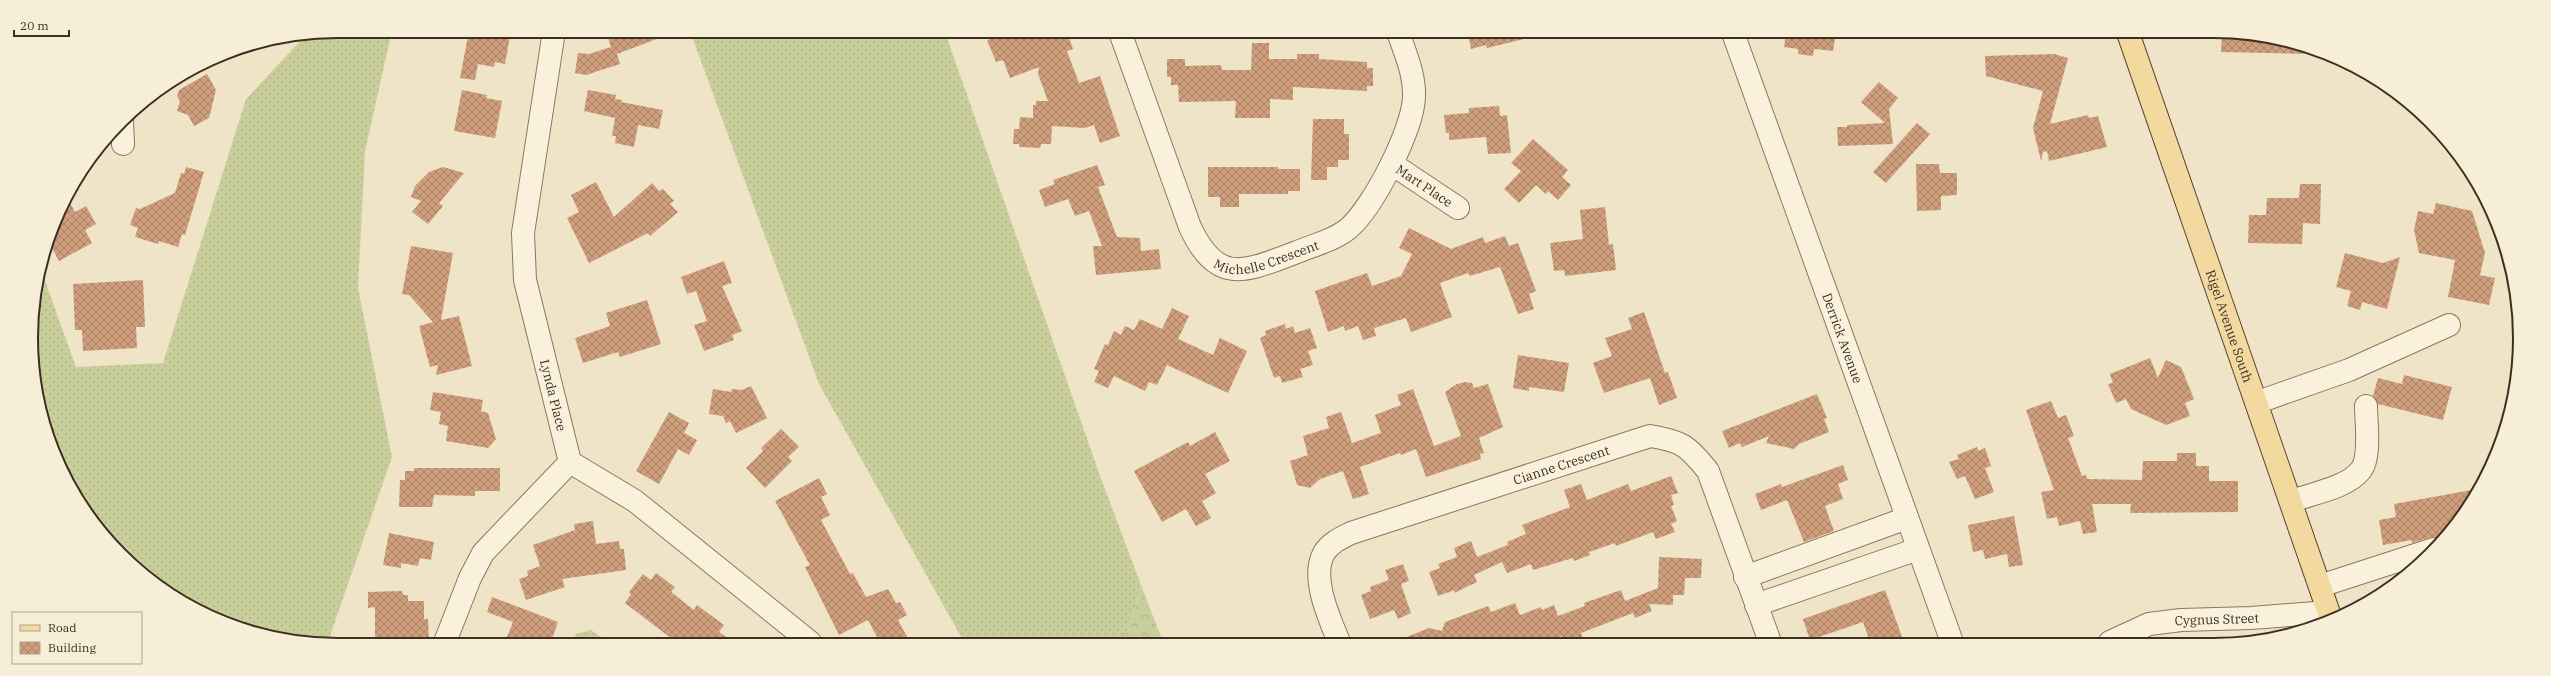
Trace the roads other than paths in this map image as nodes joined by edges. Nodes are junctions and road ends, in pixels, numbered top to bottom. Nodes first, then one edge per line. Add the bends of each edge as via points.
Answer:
1 (553, 38) edge
2 (1122, 38) edge
3 (1400, 38) edge
4 (1735, 38) edge
5 (2129, 38) edge
6 (122, 130) edge
7 (123, 144) dead end
8 (1392, 164) junction
9 (1458, 208) dead end
10 (2449, 325) dead end
11 (2258, 402) junction
12 (2366, 406) dead end
13 (570, 462) junction
14 (2292, 501) junction
15 (1907, 518) junction
16 (1918, 549) junction
17 (2422, 553) edge
18 (1745, 578) junction
19 (2320, 586) junction
20 (1756, 605) junction
21 (2328, 615) edge
22 (2330, 615) edge
23 (447, 638) edge
24 (805, 638) edge
25 (1338, 638) edge
26 (1768, 638) edge
27 (1951, 638) edge
28 (2120, 638) edge

1 - 13 street, Lynda Place via 523,233 523,256 530,302
2 - 8 street, Michelle Crescent via 1190,227 1199,245 1218,264 1231,269 1251,269 1339,236 1358,218
3 - 8 street, Michelle Crescent via 1412,73 1414,96 1411,117
4 - 15 street, Derrick Avenue
5 - 11 main road, Rigel Avenue South
6 - 7 street
8 - 9 street, Mart Place
10 - 11 street via 2349,370
11 - 14 main road, Rigel Avenue South
12 - 14 street via 2367,451 2362,469 2348,481
13 - 23 street via 483,553 470,578
13 - 24 street via 635,501
14 - 19 main road, Rigel Avenue South
15 - 16 street, Derrick Avenue
15 - 18 street
16 - 20 street
16 - 27 street, Derrick Avenue
17 - 19 street
18 - 20 street, Cianne Crescent
18 - 25 street, Cianne Crescent via 1708,471 1691,449 1670,439 1650,436 1358,530 1335,541 1324,554 1320,571 1321,587
19 - 22 main road, Rigel Avenue South
20 - 26 street, Cianne Crescent
21 - 28 street, Cygnus Street via 2156,623

